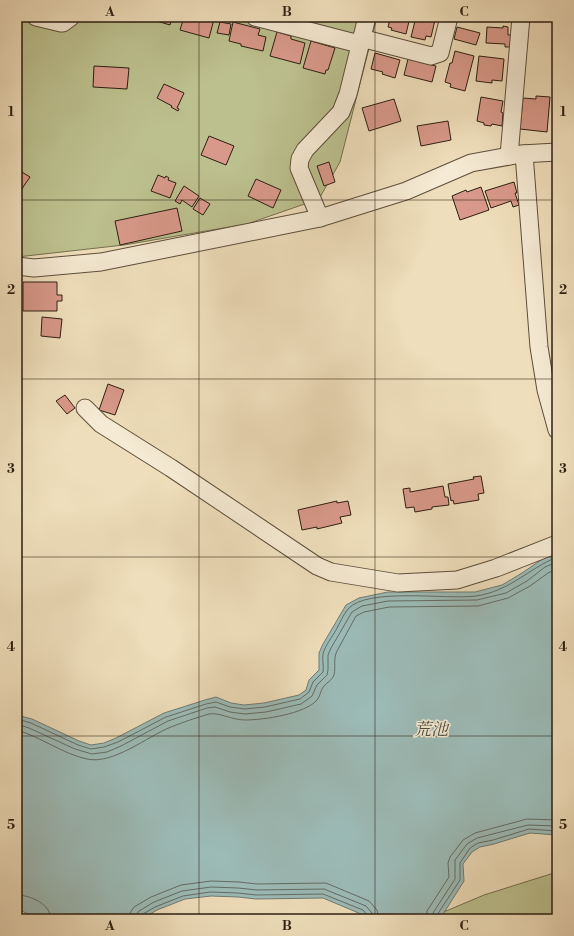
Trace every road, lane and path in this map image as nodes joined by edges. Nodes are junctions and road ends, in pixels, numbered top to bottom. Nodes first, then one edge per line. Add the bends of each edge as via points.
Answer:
1 (36, 17) edge
2 (71, 17) edge
3 (256, 17) edge
4 (367, 17) edge
5 (449, 17) edge
6 (521, 17) edge
7 (360, 41) junction
8 (557, 152) edge
9 (517, 155) junction
10 (320, 218) junction
11 (17, 266) edge
12 (86, 408) dead end
13 (557, 430) edge
14 (557, 544) edge

1 - 2 street via 63,23
3 - 7 street
4 - 7 street
5 - 7 street via 440,53 431,56
6 - 9 street
7 - 10 street via 348,94 341,112 305,150 300,159 299,168
8 - 9 street
9 - 10 street via 471,163 406,192
9 - 13 street via 539,347 546,390
10 - 11 street via 102,262 34,268
12 - 14 street via 101,424 317,566 331,572 398,583 457,580

